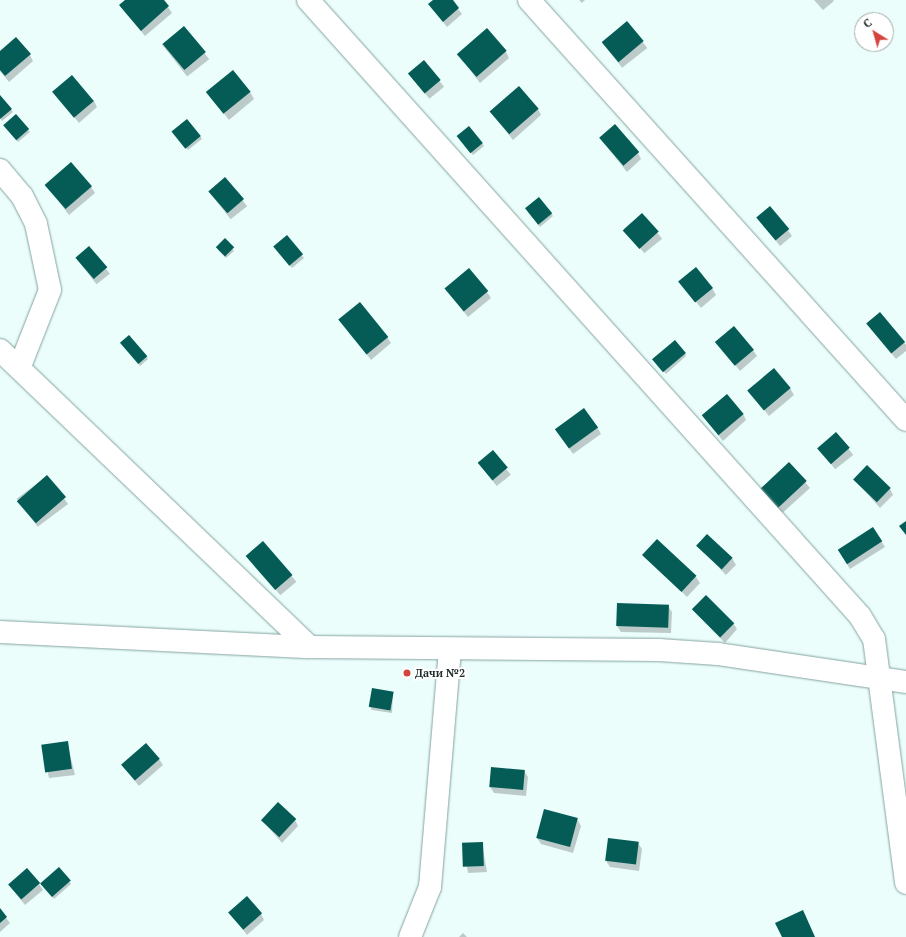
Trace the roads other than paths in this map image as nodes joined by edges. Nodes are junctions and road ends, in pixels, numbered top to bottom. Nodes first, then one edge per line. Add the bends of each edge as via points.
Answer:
1 (308, 0) edge
2 (529, 0) edge
3 (0, 170) edge
4 (0, 350) edge
5 (20, 366) junction
6 (906, 420) edge
7 (0, 632) edge
8 (310, 647) junction
9 (450, 651) junction
10 (880, 680) junction
11 (906, 682) edge
12 (906, 883) edge
13 (410, 937) edge

1 - 10 street via 860,616 874,639
2 - 6 street
3 - 5 street via 22,196 36,224 50,290
4 - 5 street
5 - 8 street
7 - 8 street
8 - 9 street
9 - 10 street via 703,653
9 - 13 street via 430,887
10 - 11 street
10 - 12 street

